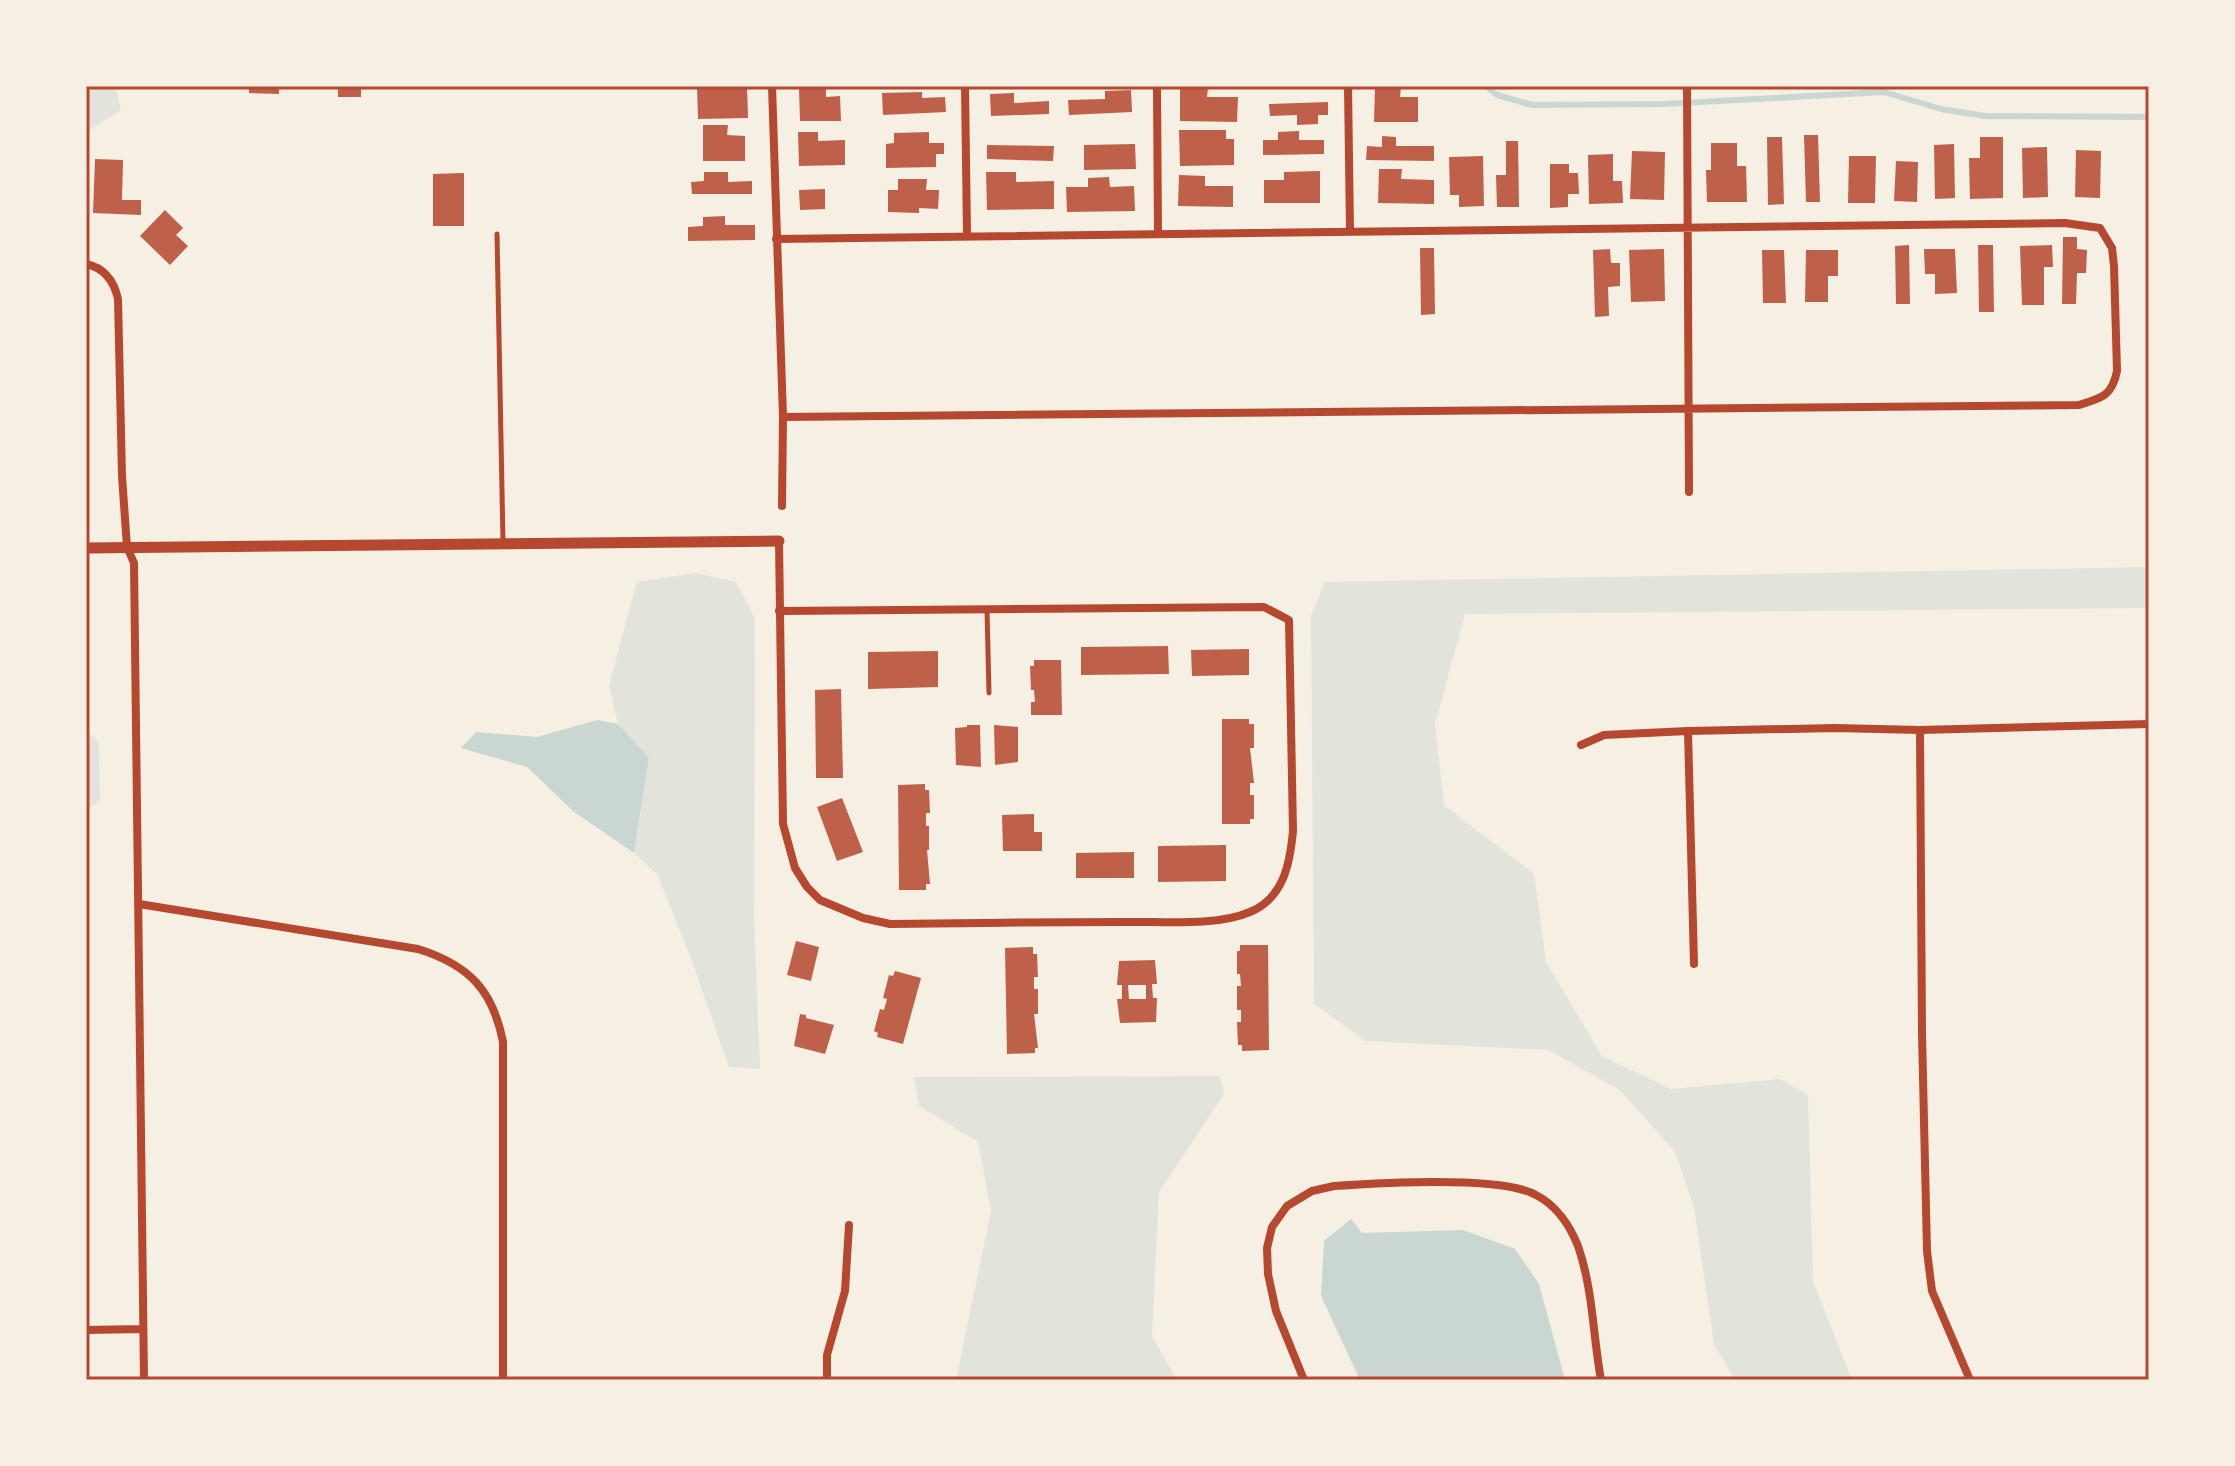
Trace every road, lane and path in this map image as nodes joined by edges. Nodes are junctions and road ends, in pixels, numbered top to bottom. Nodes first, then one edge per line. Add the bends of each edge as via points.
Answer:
1 (772, 86) edge
2 (965, 86) edge
3 (1157, 86) edge
4 (1348, 86) edge
5 (1687, 86) edge
6 (1686, 228) junction
7 (1350, 231) junction
8 (497, 234) dead end
9 (1158, 234) junction
10 (967, 235) junction
11 (776, 239) junction
12 (86, 264) edge
13 (1687, 409) junction
14 (783, 417) junction
15 (1689, 492) dead end
16 (782, 506) dead end
17 (779, 541) joint
18 (503, 543) junction
19 (127, 547) junction
20 (86, 548) edge
21 (987, 609) junction
22 (779, 611) junction
23 (989, 693) dead end
24 (2149, 724) edge
25 (1920, 730) junction
26 (1688, 731) junction
27 (1581, 745) dead end
28 (139, 904) junction
29 (1694, 964) dead end
30 (849, 1225) dead end
31 (143, 1329) junction
32 (86, 1330) edge
33 (144, 1380) edge
34 (503, 1380) edge
35 (827, 1380) edge
36 (1304, 1380) edge
37 (1601, 1380) edge
38 (1970, 1380) edge

1 - 11 street
2 - 10 street
3 - 9 street
4 - 7 street
5 - 6 street
6 - 7 street
6 - 13 street
6 - 13 street via 2065,223 2100,228 2112,248 2117,371 2115,384 2104,397 2079,405
7 - 9 street
8 - 18 lane
9 - 10 street
10 - 11 street
11 - 14 street
12 - 19 street via 98,267 115,284
13 - 14 street
13 - 15 street
14 - 16 street
17 - 18 street
17 - 22 street
18 - 19 street
19 - 20 street
19 - 28 street via 134,563 136,605
21 - 22 street
21 - 22 street via 1264,607 1289,620 1293,831 1286,877 1275,892 1251,912 1195,921 890,924 820,900 795,868 783,824
21 - 23 lane
24 - 25 street
25 - 26 street
25 - 38 street via 1927,1251 1932,1291
26 - 27 street via 1604,735
26 - 29 street
28 - 31 street
28 - 34 street via 418,949 446,958 481,986 498,1015 503,1042
30 - 35 street via 845,1291 827,1355
31 - 32 street
31 - 33 street
36 - 37 street via 1276,1311 1268,1274 1272,1227 1287,1206 1312,1191 1368,1184 1497,1185 1520,1188 1549,1204 1567,1223 1584,1266

